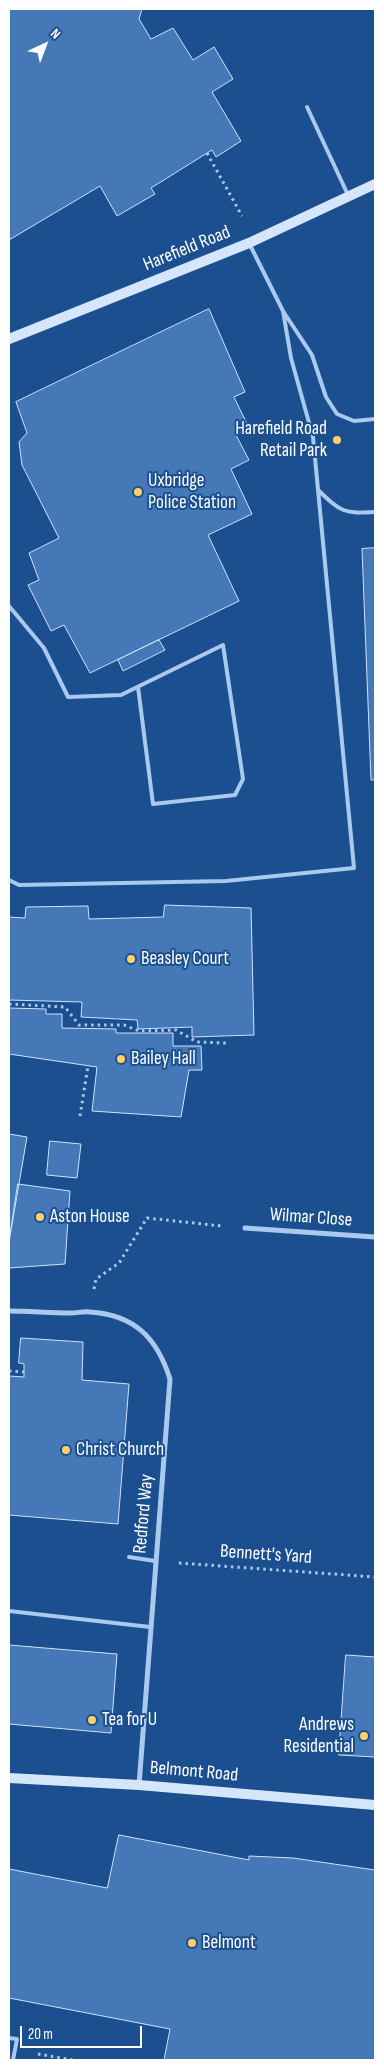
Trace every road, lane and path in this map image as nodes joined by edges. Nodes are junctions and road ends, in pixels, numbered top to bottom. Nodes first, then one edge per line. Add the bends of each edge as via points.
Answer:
1 (307, 107) dead end
2 (207, 153) dead end
3 (375, 184) edge
4 (349, 197) junction
5 (253, 242) junction
6 (283, 311) junction
7 (9, 339) edge
8 (375, 420) edge
9 (318, 490) junction
10 (375, 512) edge
11 (9, 606) edge
12 (138, 687) junction
13 (9, 880) edge
14 (9, 1004) edge
15 (226, 1043) dead end
16 (88, 1066) dead end
17 (80, 1116) dead end
18 (245, 1228) joint
19 (375, 1238) edge
20 (9, 1311) edge
21 (89, 1312) junction
22 (9, 1372) edge
23 (24, 1372) dead end
24 (129, 1557) dead end
25 (155, 1561) junction
26 (375, 1577) edge
27 (9, 1611) edge
28 (150, 1627) junction
29 (9, 1778) edge
30 (139, 1785) junction
31 (375, 1805) edge
32 (9, 2038) edge
33 (15, 2050) junction
34 (13, 2060) edge
35 (73, 2060) edge

1 - 4 lane
2 - 5 path
3 - 4 main road, Harefield Road
4 - 5 main road, Harefield Road
5 - 6 lane
5 - 7 main road, Harefield Road
6 - 8 lane via 312,355 326,397 337,414 354,421
6 - 9 lane via 291,358 313,437
9 - 10 lane via 332,504 350,513
9 - 13 lane via 354,868 226,881 20,885
11 - 12 lane via 44,648 68,697 121,695
12 - 12 lane via 153,804 235,794 243,779 223,645
14 - 15 path via 65,1007 79,1025 124,1025 139,1031 176,1030 197,1042
16 - 17 path
18 - 19 street, Wilmar Close
18 - 21 path via 147,1218 118,1263 96,1279
20 - 21 street, Redford Way
21 - 25 street, Redford Way via 124,1320 144,1332 164,1359 170,1379
22 - 23 path
24 - 25 lane
25 - 26 path, Bennett's Yard
25 - 28 street, Redford Way
27 - 28 lane
28 - 30 street, Redford Way
29 - 30 main road, Belmont Road
30 - 31 main road, Belmont Road
32 - 33 lane via 17,2039
33 - 34 lane
33 - 35 path

